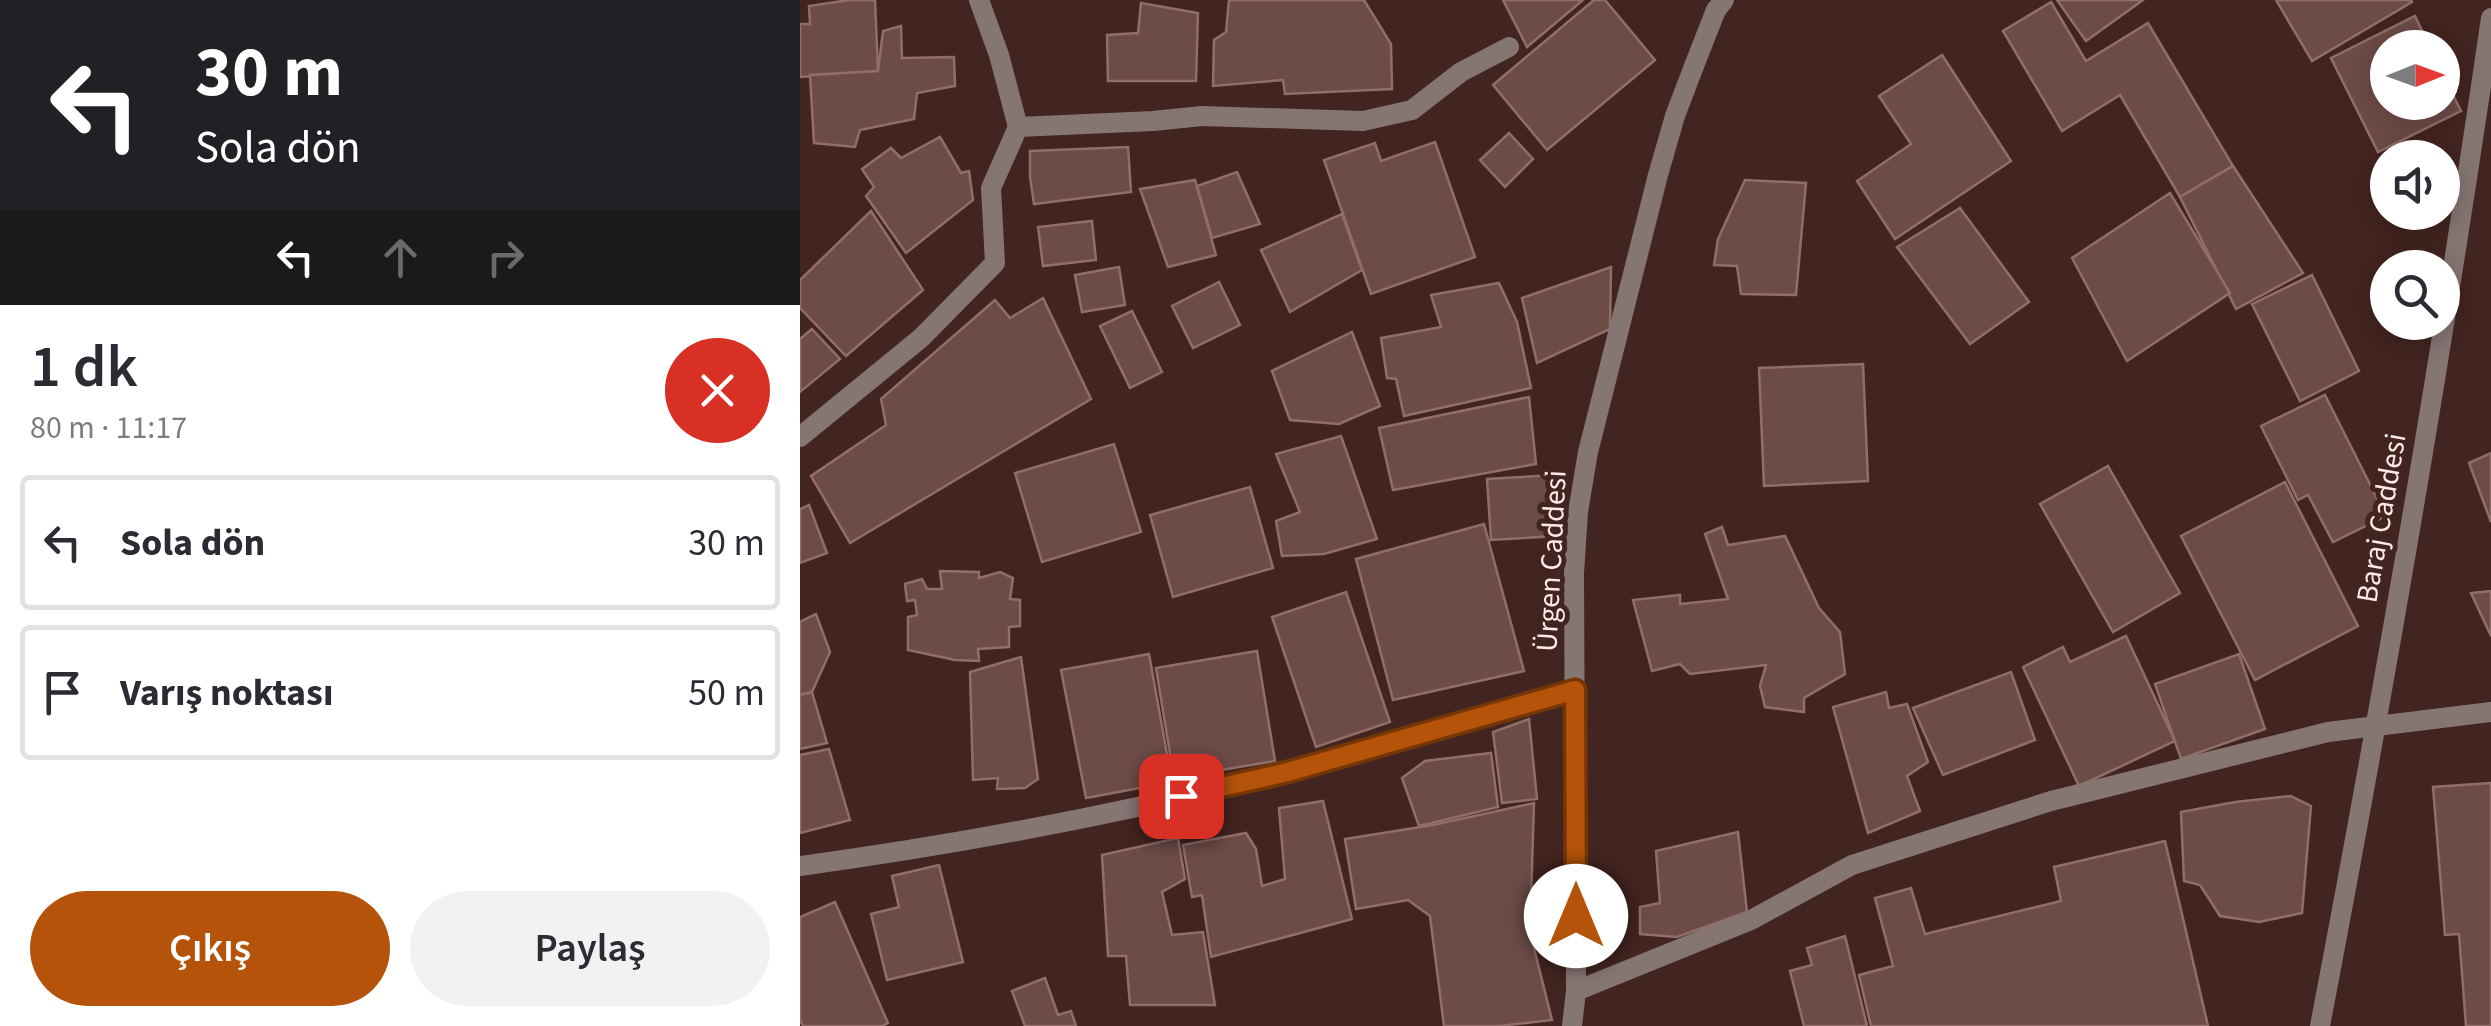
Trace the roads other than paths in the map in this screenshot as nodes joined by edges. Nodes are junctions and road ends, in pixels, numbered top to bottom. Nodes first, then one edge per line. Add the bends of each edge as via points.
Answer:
1 (980, 0) edge
2 (1717, 3) edge
3 (2491, 18) edge
4 (1509, 47) dead end
5 (1018, 126) junction
6 (800, 436) edge
7 (1575, 690) junction
8 (2491, 712) edge
9 (2377, 724) junction
10 (800, 866) edge
11 (1576, 990) junction
12 (1572, 1026) edge
13 (2320, 1026) edge

1 - 5 street
2 - 7 street, Ürgen Caddesi via 1666,146 1588,452 1574,573
3 - 9 street, Baraj Caddesi
4 - 5 street via 1461,72 1412,110 1363,121 1202,116
5 - 6 street via 991,188 995,263 921,338
7 - 10 street via 1284,773 1078,819
7 - 11 street, Ürgen Caddesi
8 - 9 street
9 - 11 street via 2051,801 1852,864 1751,920
9 - 13 street, Baraj Caddesi
11 - 12 street, Ürgen Caddesi

